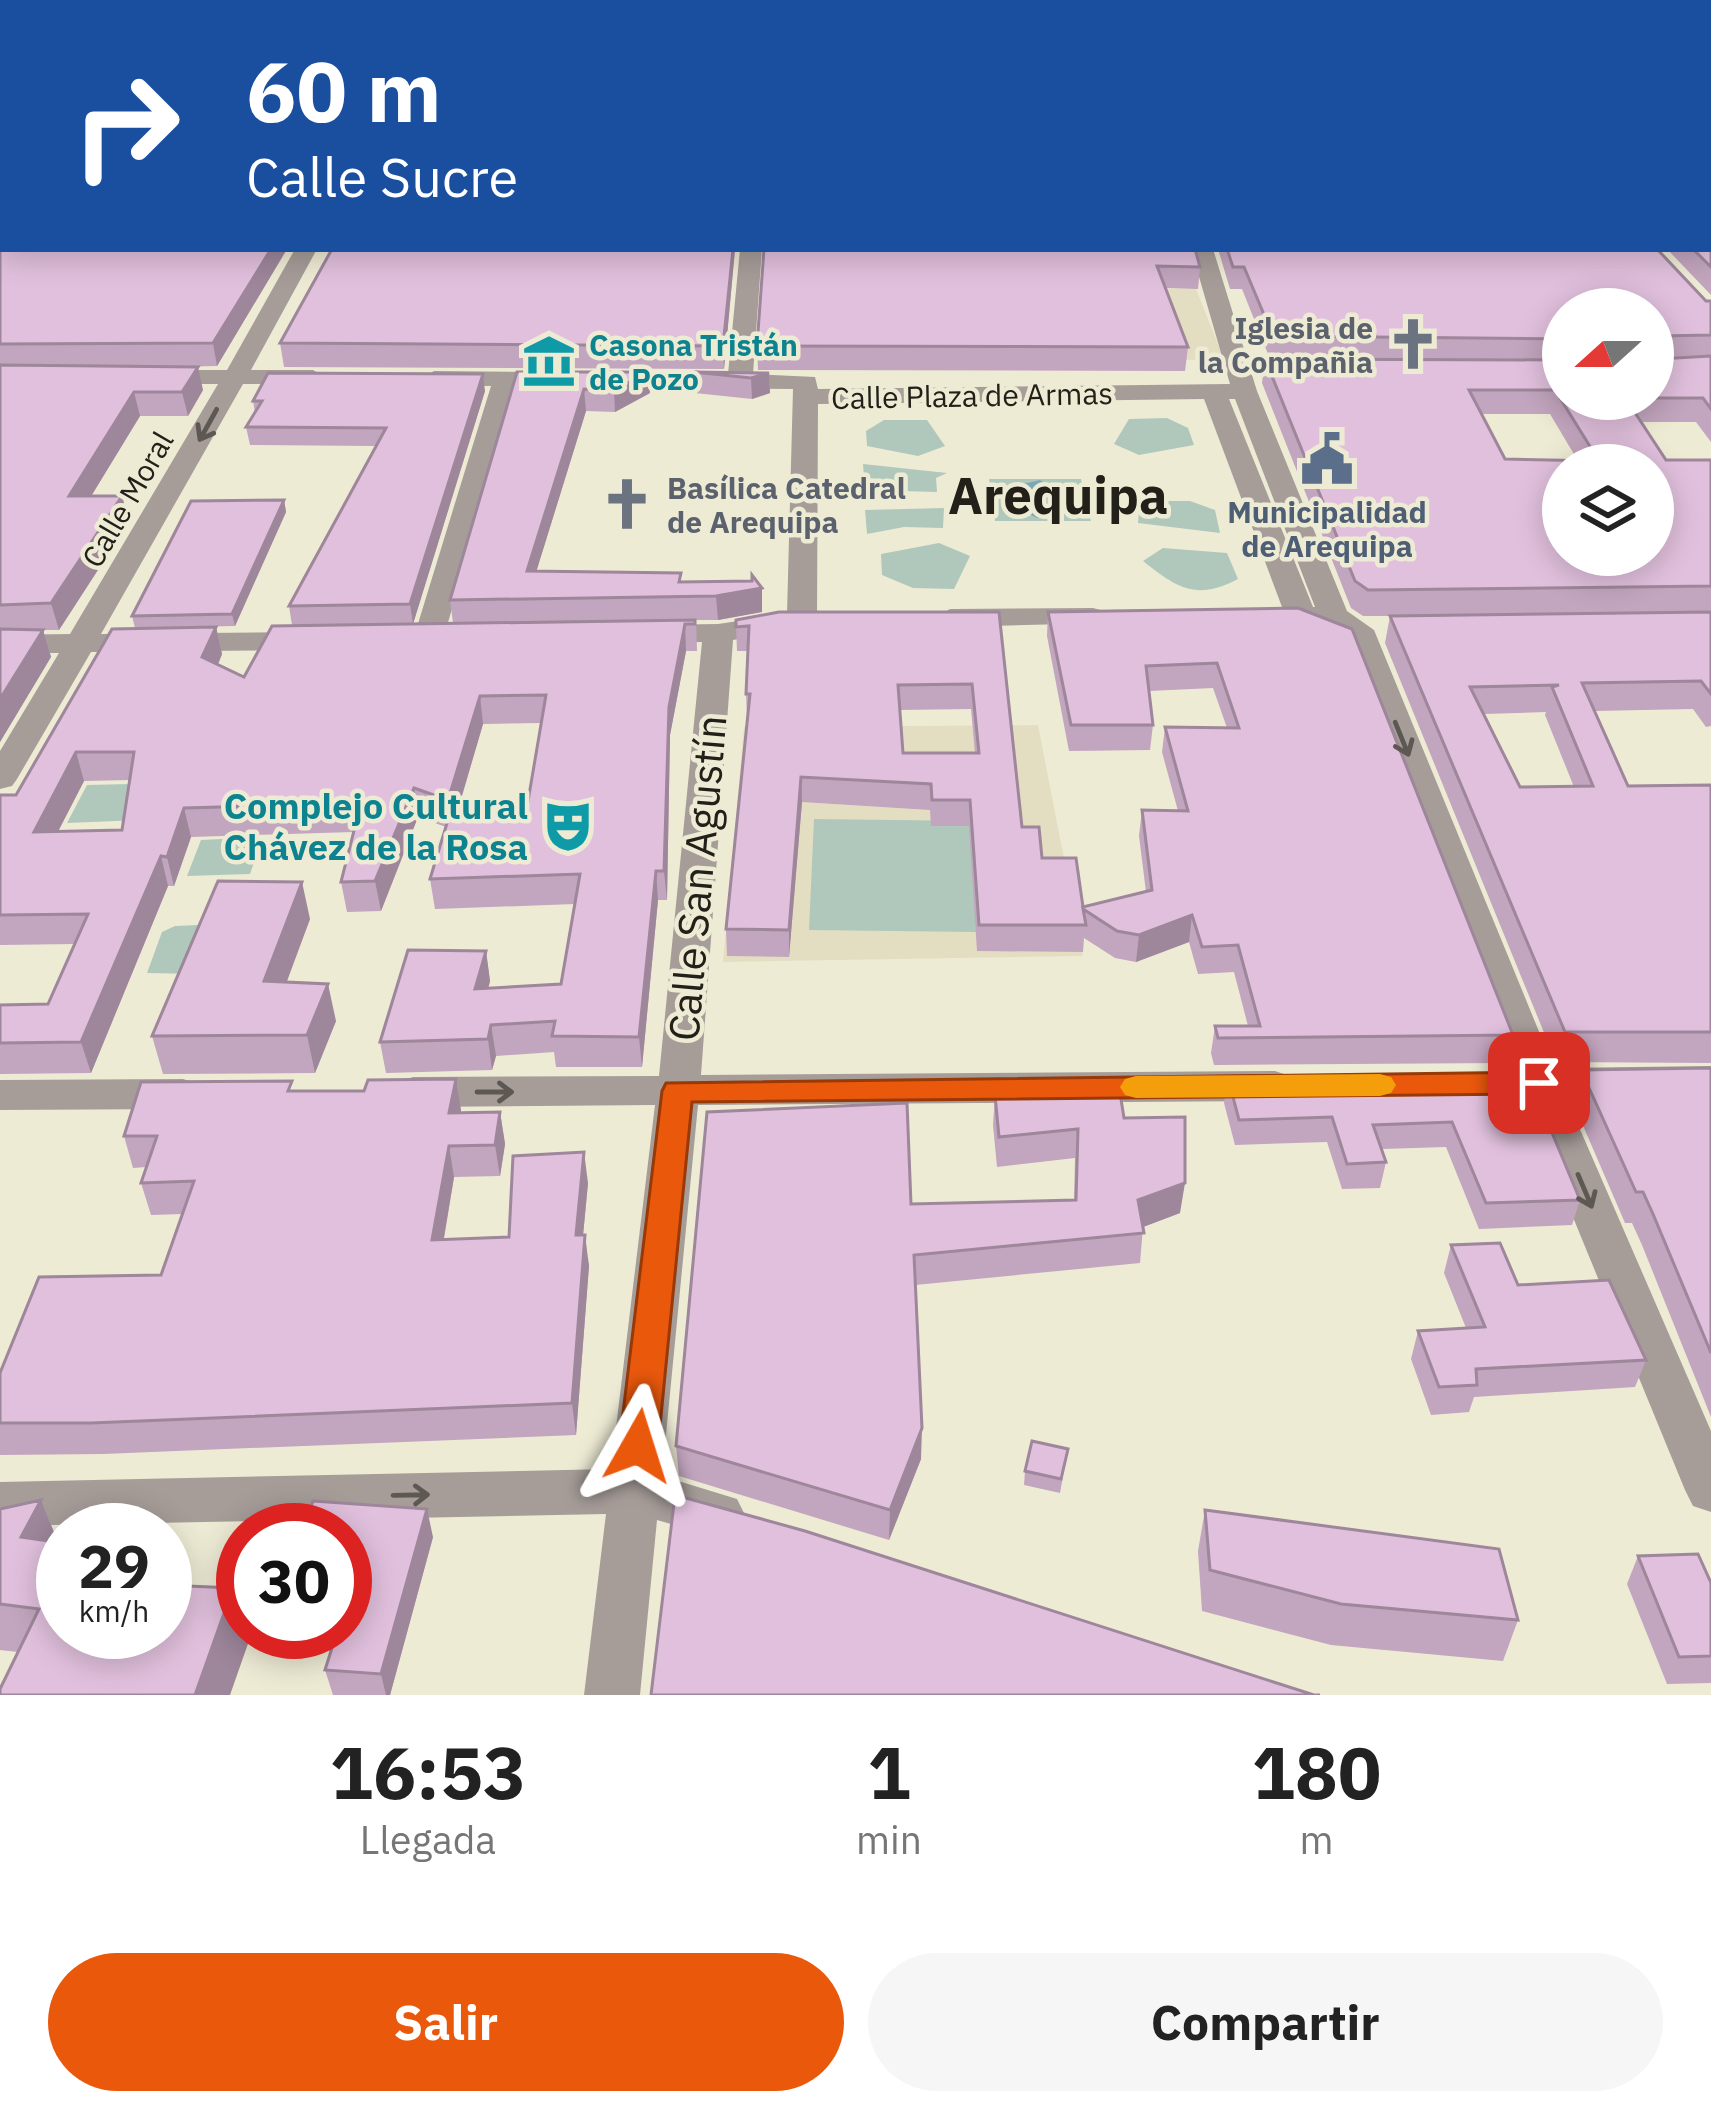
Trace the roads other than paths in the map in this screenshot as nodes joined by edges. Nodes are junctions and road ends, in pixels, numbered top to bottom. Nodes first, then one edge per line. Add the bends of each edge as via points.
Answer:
1 (304, 252) edge
2 (751, 252) edge
3 (1203, 252) edge
4 (234, 376) junction
5 (115, 377) edge
6 (330, 377) edge
7 (418, 378) edge
8 (1249, 378) junction
9 (506, 379) junction
10 (740, 381) junction
11 (805, 389) junction
12 (1214, 392) junction
13 (1232, 616) edge
14 (1301, 616) junction
15 (1122, 617) edge
16 (920, 618) edge
17 (1358, 625) junction
18 (718, 633) junction
19 (629, 635) edge
20 (332, 640) edge
21 (427, 640) edge
22 (83, 643) junction
23 (0, 644) edge
24 (0, 779) edge
25 (1711, 1080) edge
26 (1539, 1083) junction
27 (1444, 1084) edge
28 (1324, 1085) edge
29 (677, 1091) junction
30 (374, 1093) edge
31 (234, 1094) edge
32 (0, 1095) edge
33 (1711, 1490) edge
34 (634, 1491) junction
35 (0, 1504) edge
36 (764, 1528) edge
37 (612, 1695) edge

1 - 4 street, Calle Moral
2 - 10 street
3 - 8 street
4 - 5 street
4 - 6 street
4 -> 22 street, Calle Moral
7 - 9 street
8 - 12 street, Calle Plaza de Armas
8 - 17 street
9 - 10 street
9 - 21 street
10 - 11 street
11 - 12 street, Calle Plaza de Armas
11 - 18 street, Calle Plaza de Armas via 813,619
12 - 14 street
13 - 14 street
14 - 17 street
15 - 16 street
17 -> 26 street
18 - 19 street
18 - 29 street, Calle San Agustín
20 - 22 street
22 - 23 street
22 - 24 street, Calle Moral
25 - 26 street
26 - 27 street
26 -> 33 street
28 - 29 street
30 -> 29 street
29 - 34 street, Calle San Agustín
31 - 32 street
35 -> 34 street
34 - 36 street
34 - 37 street, Calle San Agustín

